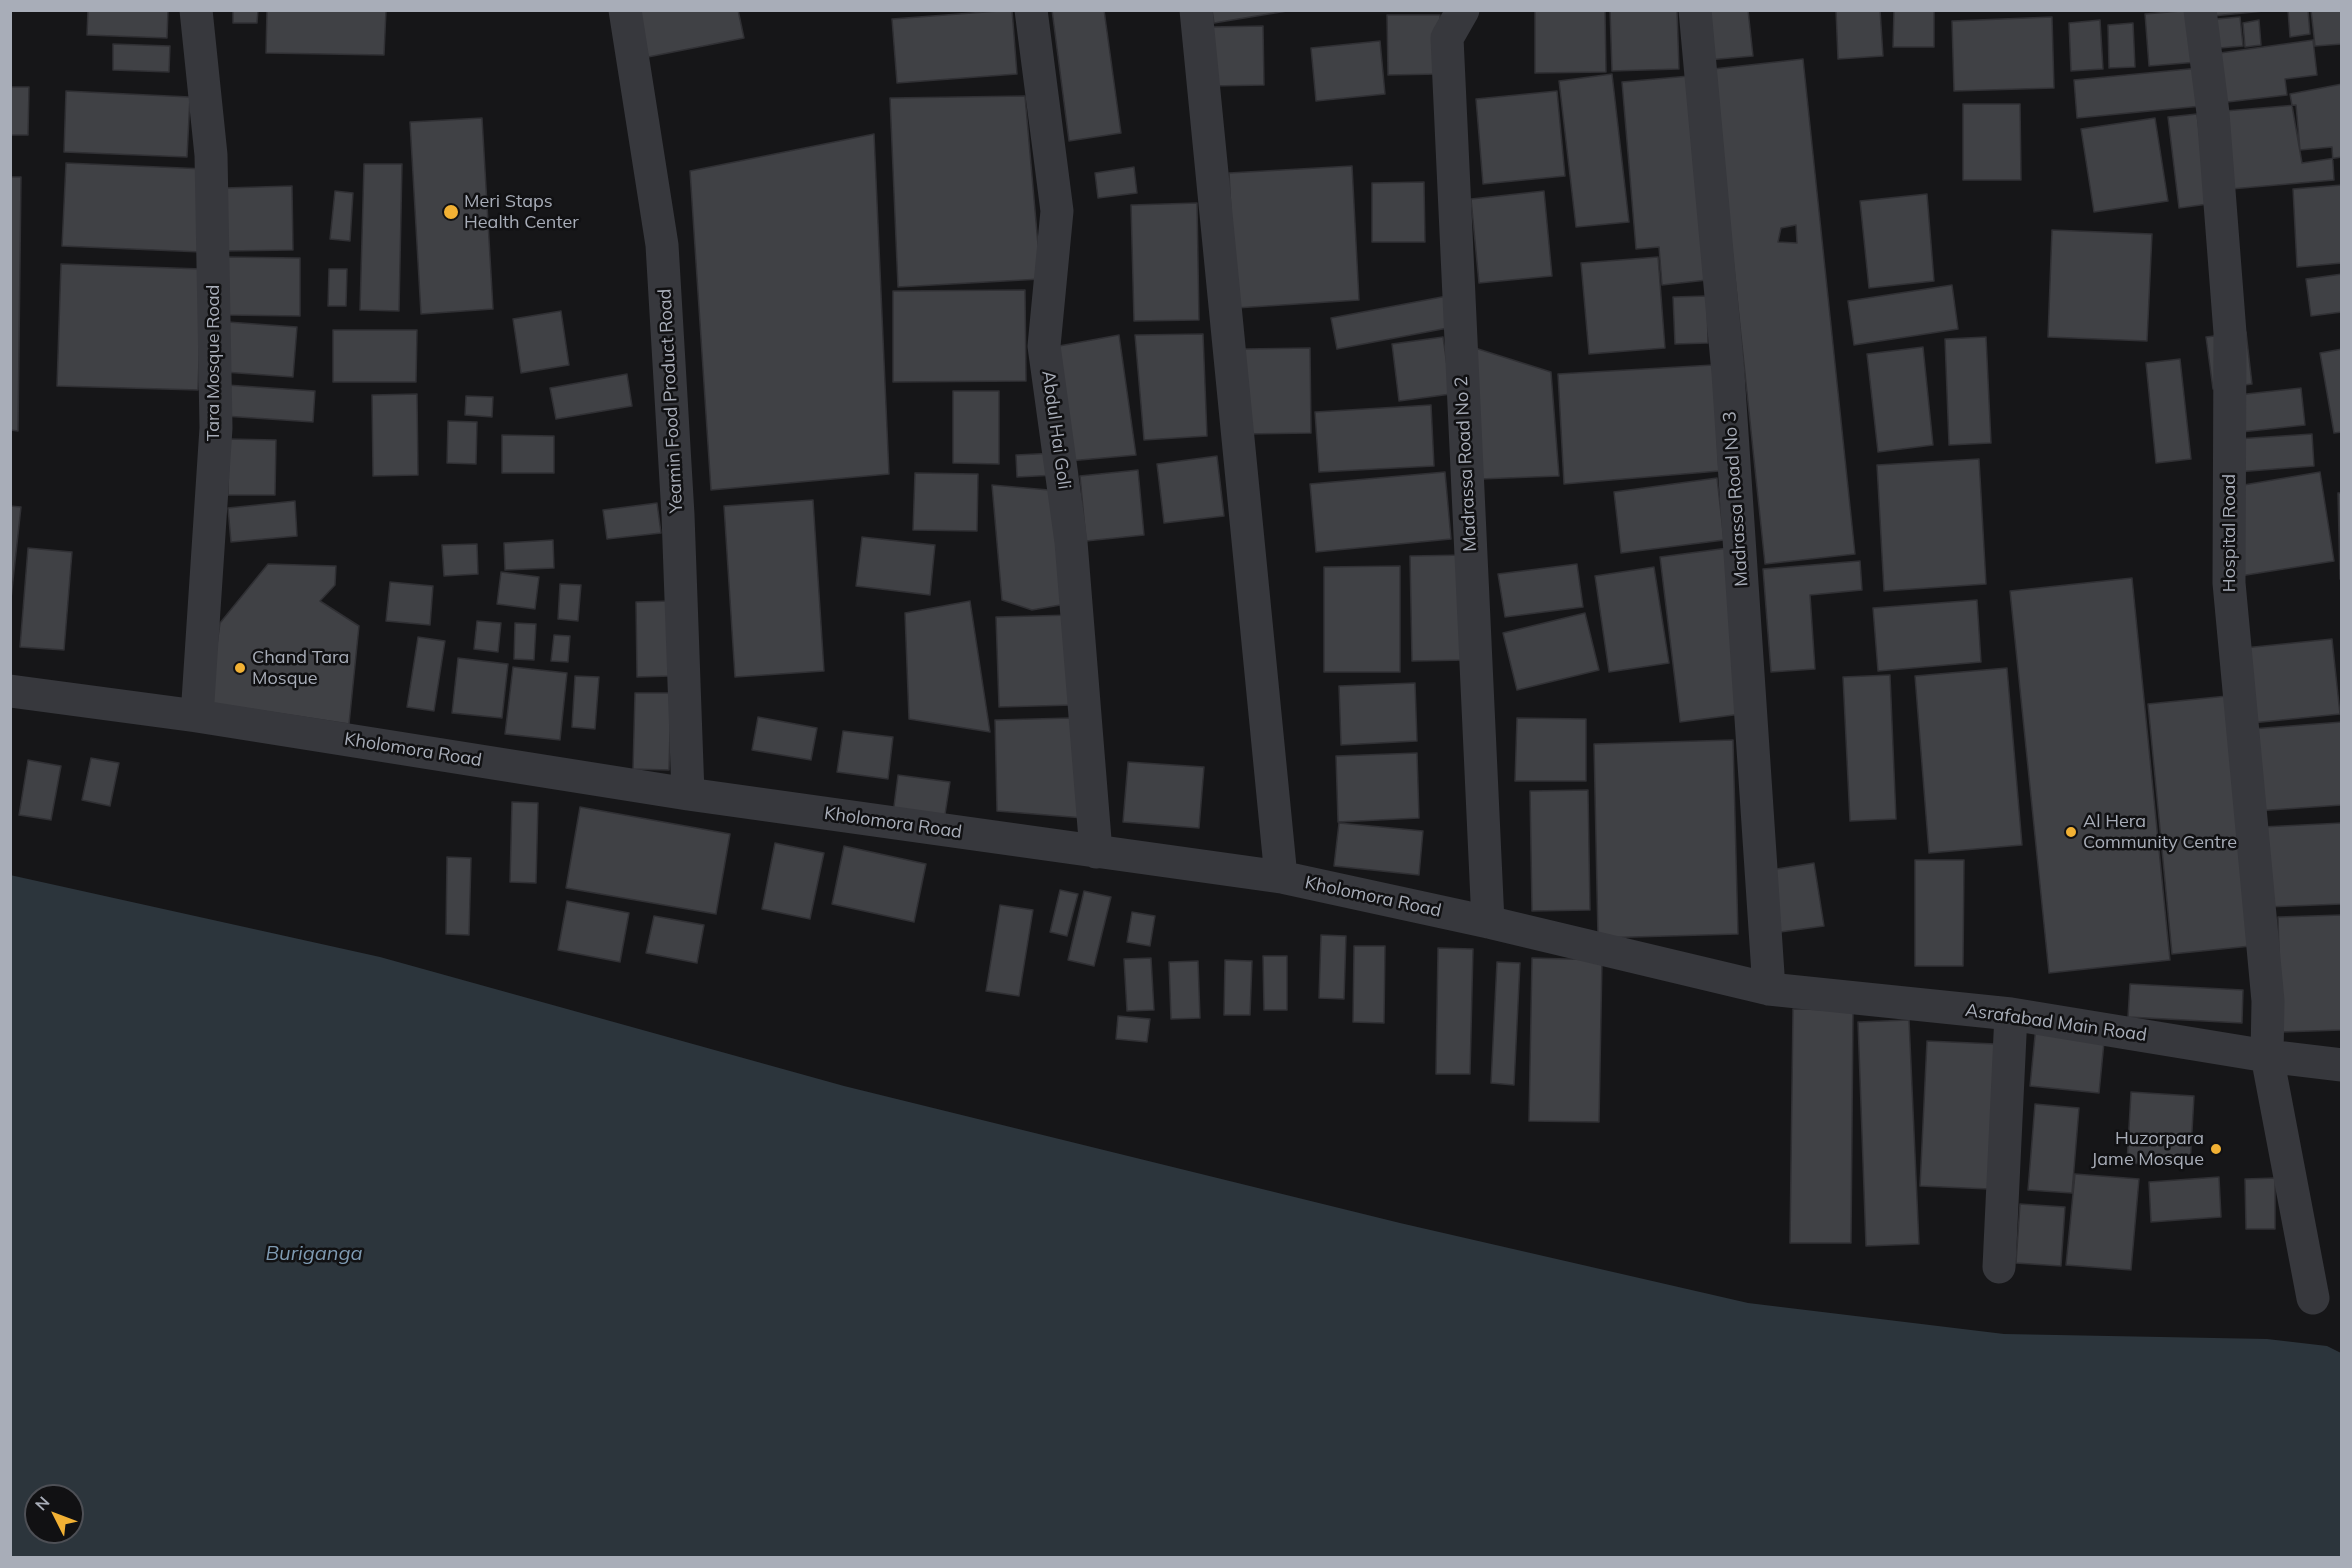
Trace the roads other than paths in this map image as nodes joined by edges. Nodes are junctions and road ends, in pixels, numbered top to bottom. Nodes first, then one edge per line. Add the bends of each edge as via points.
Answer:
1 (196, 10) edge
2 (625, 10) edge
3 (1031, 10) edge
4 (1196, 10) edge
5 (1463, 10) edge
6 (1695, 10) edge
7 (2200, 10) edge
8 (10, 692) edge
9 (196, 716) junction
10 (688, 794) junction
11 (1096, 852) junction
12 (1281, 877) junction
13 (1488, 922) junction
14 (1770, 988) junction
15 (2011, 1014) junction
16 (2267, 1056) junction
17 (2342, 1065) edge
18 (2000, 1267) dead end
19 (2313, 1298) dead end

1 - 9 street, Tara Mosque Road via 211,155 216,428
2 - 10 street, Yeamin Food Product Road via 662,245 678,515
3 - 11 street, Abdul Hai Goli via 1057,211 1044,346 1071,542
4 - 12 street
5 - 13 street, Madrassa Road No 2 via 1447,39
6 - 14 street, Madrassa Road No 3 via 1728,373
7 - 16 street, Hospital Road via 2213,112 2230,333 2229,583 2268,1001
8 - 9 street, Kholomora Road
9 - 10 street, Kholomora Road
10 - 11 street, Kholomora Road
11 - 12 street, Kholomora Road
12 - 13 street, Kholomora Road
13 - 14 street, Kholomora Road
14 - 15 street, Asrafabad Main Road
15 - 16 street, Asrafabad Main Road
15 - 18 street
16 - 17 street, Asrafabad Main Road
16 - 19 street, Hospital Road

